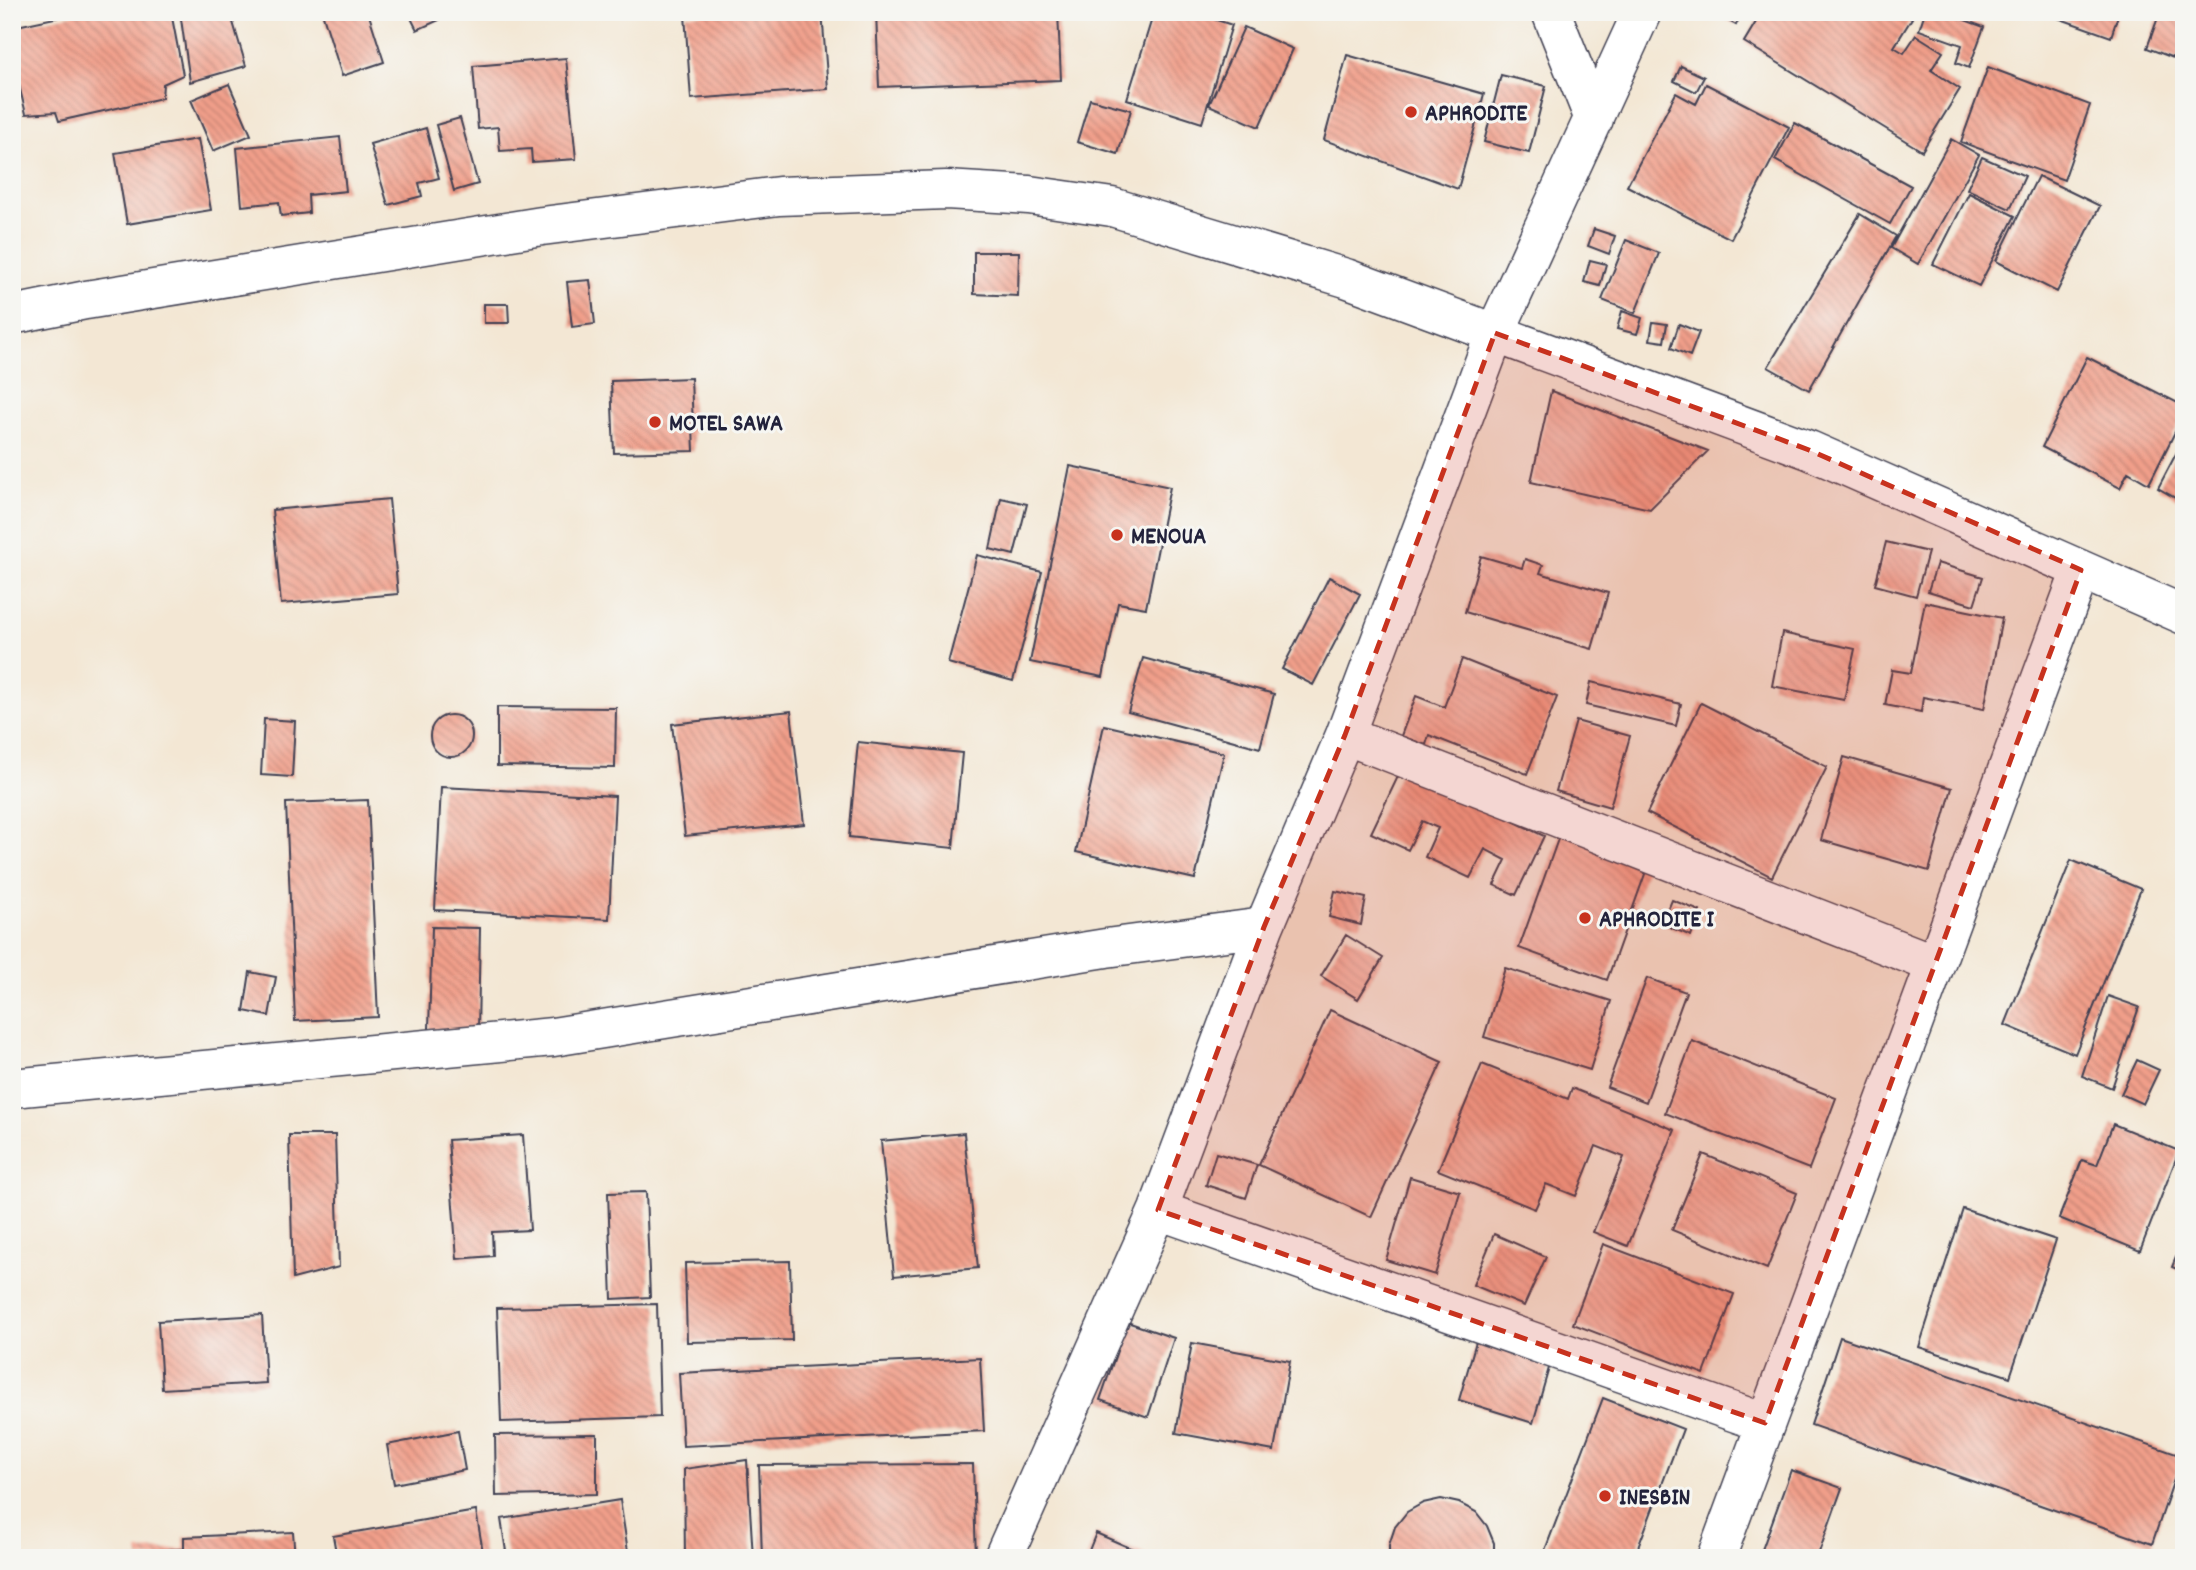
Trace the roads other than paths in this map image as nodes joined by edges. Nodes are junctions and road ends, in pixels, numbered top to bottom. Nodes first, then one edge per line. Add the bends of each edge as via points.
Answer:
1 (1551, 12) edge
2 (1642, 12) edge
3 (1594, 119) junction
4 (12, 315) edge
5 (1495, 333) junction
6 (2081, 570) junction
7 (2184, 615) edge
8 (1345, 734) junction
9 (1264, 927) junction
10 (1935, 964) junction
11 (12, 1088) edge
12 (1158, 1210) junction
13 (1765, 1423) junction
14 (1003, 1558) edge
15 (1716, 1558) edge

1 - 3 street
2 - 3 street
3 - 5 street
4 - 5 street via 542,226 779,196 946,190 1112,207 1346,278
5 - 6 street via 1809,450
5 - 8 street
6 - 7 street
6 - 10 street
8 - 9 street
8 - 10 street
9 - 11 street via 1092,950 553,1037
9 - 12 street
10 - 13 street
12 - 13 street
12 - 14 street
13 - 15 street

